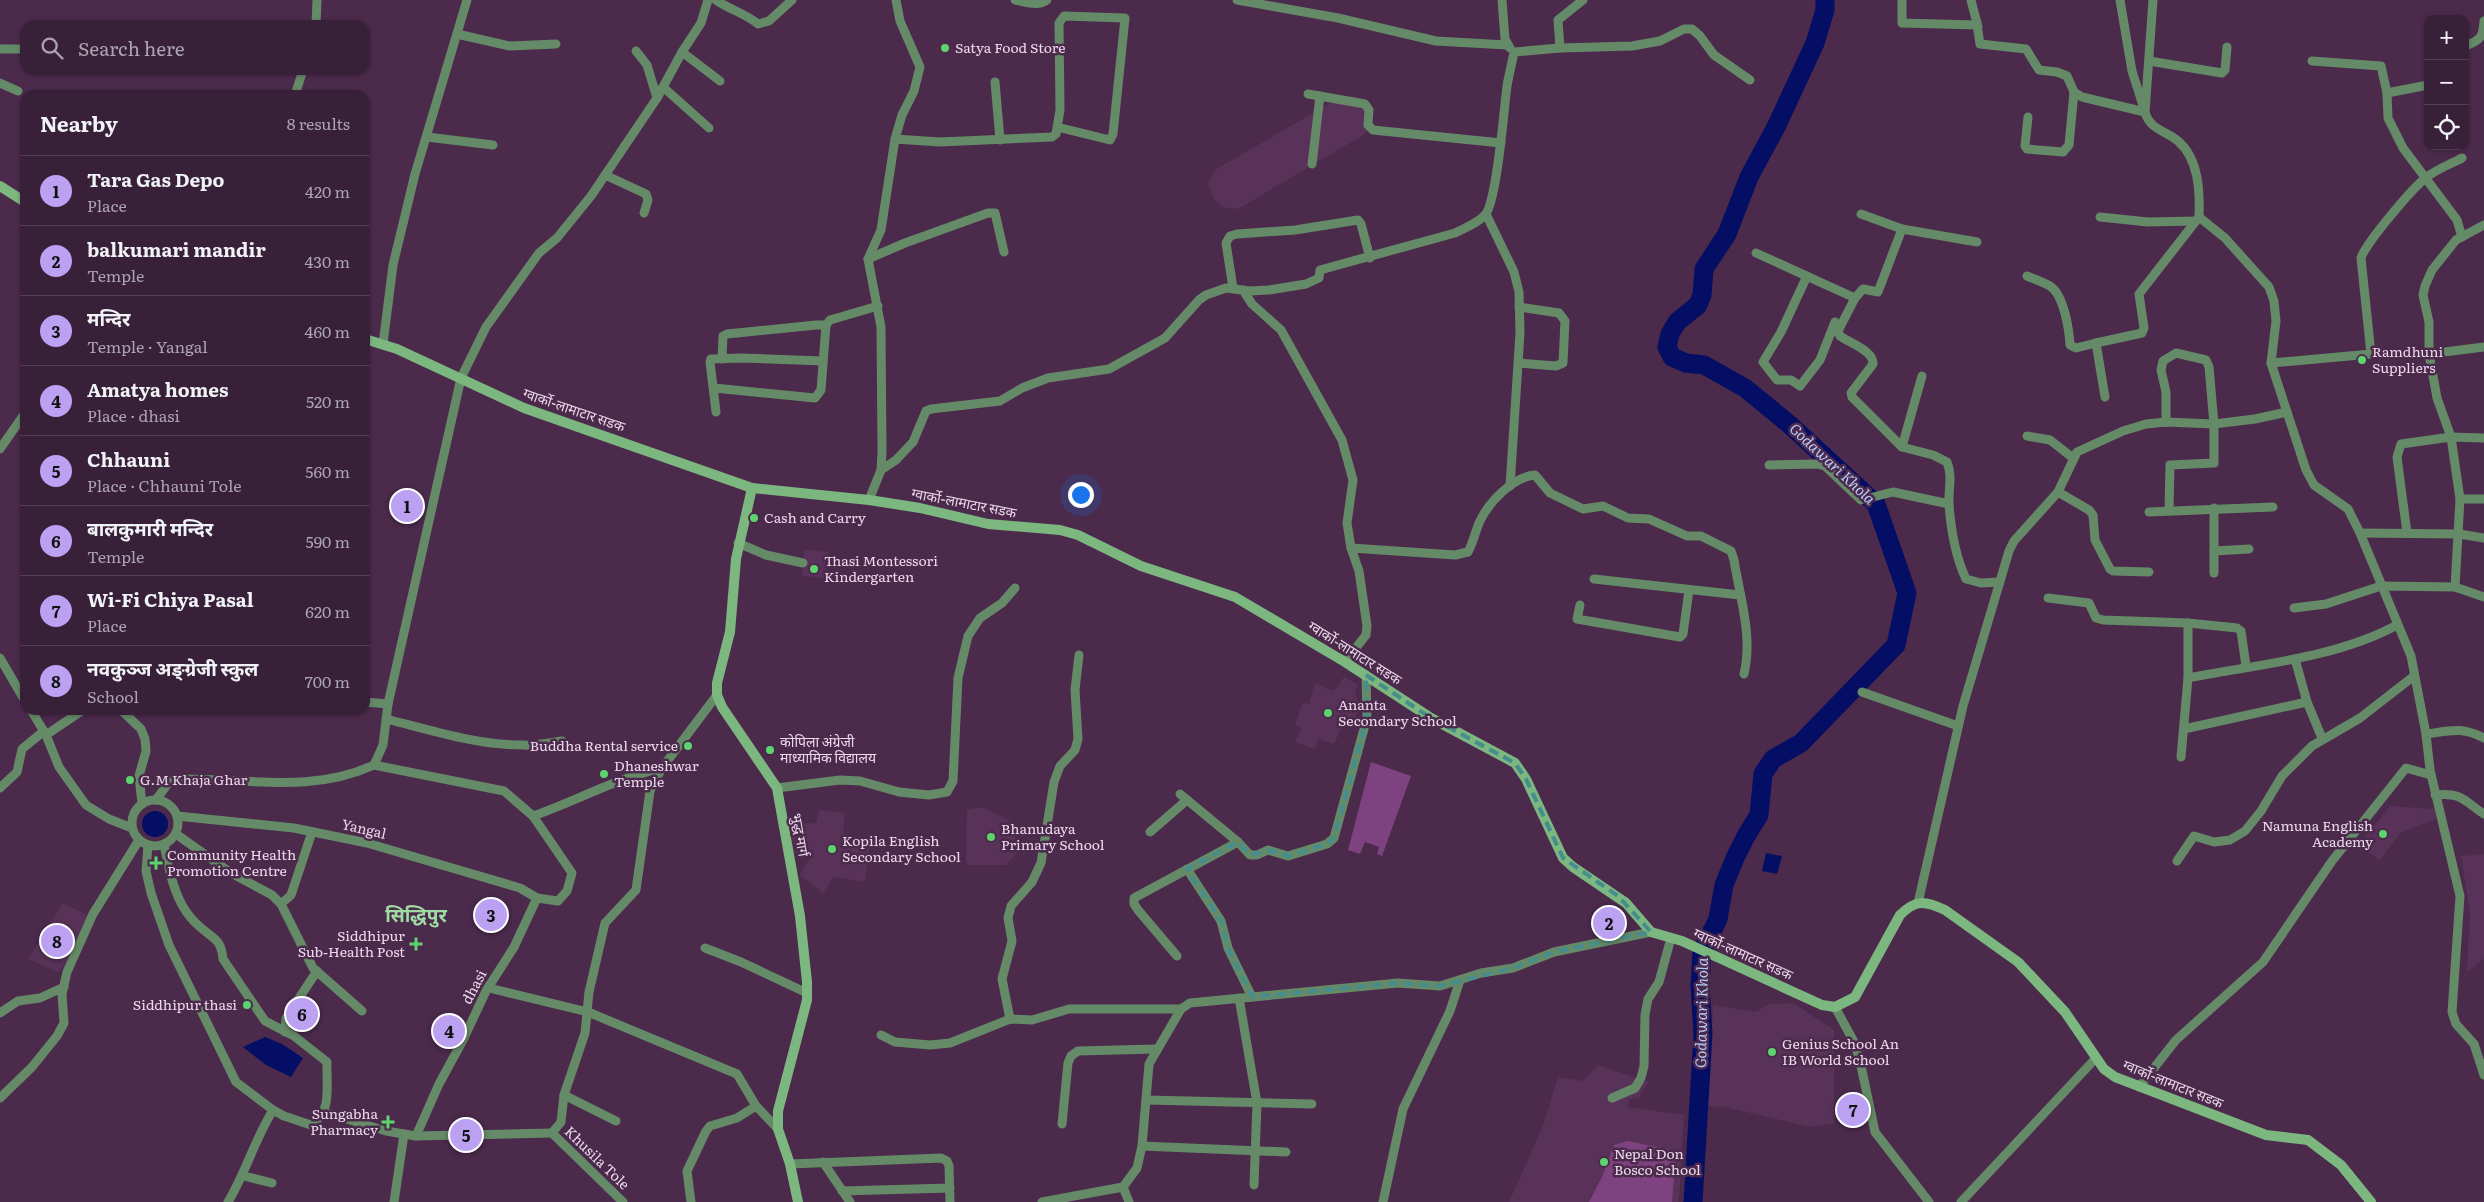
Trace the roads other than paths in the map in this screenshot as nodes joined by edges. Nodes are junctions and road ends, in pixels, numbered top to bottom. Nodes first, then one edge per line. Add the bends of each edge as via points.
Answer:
1 (317, 0) edge
2 (467, 0) edge
3 (708, 0) edge
4 (716, 0) edge
5 (792, 0) edge
6 (896, 0) edge
7 (1015, 0) edge
8 (1047, 0) edge
9 (1237, 0) edge
10 (1502, 0) edge
11 (1583, 0) edge
12 (1902, 0) edge
13 (1971, 0) edge
14 (2120, 0) edge
15 (2152, 0) edge
16 (316, 20) edge
17 (2484, 20) edge
18 (1978, 27) junction
19 (457, 34) junction
20 (556, 44) dead end
21 (2469, 45) edge
22 (2227, 47) dead end
23 (1560, 48) junction
24 (0, 49) edge
25 (20, 49) edge
26 (1511, 49) junction
27 (636, 51) dead end
28 (682, 52) junction
29 (2312, 61) dead end
30 (2149, 62) junction
31 (301, 75) edge
32 (1750, 80) dead end
33 (720, 81) dead end
34 (995, 82) dead end
35 (0, 83) edge
36 (2424, 86) edge
37 (663, 87) junction
38 (297, 90) edge
39 (18, 91) dead end
40 (2074, 92) junction
41 (2387, 93) junction
42 (1308, 94) dead end
43 (1320, 96) junction
44 (657, 98) junction
45 (2145, 112) junction
46 (2028, 117) dead end
47 (1057, 126) junction
48 (709, 128) dead end
49 (427, 137) junction
50 (895, 139) junction
51 (1000, 140) junction
52 (1501, 144) junction
53 (493, 145) dead end
54 (2462, 158) dead end
55 (1312, 164) dead end
56 (605, 175) junction
57 (2426, 177) junction
58 (0, 186) edge
59 (20, 199) edge
60 (644, 213) dead end
61 (1486, 214) junction
62 (1861, 214) dead end
63 (2100, 217) dead end
64 (2197, 219) junction
65 (2484, 225) edge
66 (1902, 229) junction
67 (2462, 237) junction
68 (1977, 242) dead end
69 (1004, 252) dead end
70 (1756, 253) dead end
71 (1370, 258) junction
72 (868, 259) junction
73 (1807, 276) junction
74 (2027, 276) dead end
75 (1238, 289) junction
76 (1855, 298) junction
77 (878, 306) junction
78 (1519, 307) junction
79 (1835, 322) dead end
80 (826, 326) junction
81 (370, 340) edge
82 (2096, 343) junction
83 (383, 344) junction
84 (2484, 347) edge
85 (2429, 354) junction
86 (722, 359) junction
87 (823, 361) junction
88 (1519, 363) junction
89 (2271, 363) junction
90 (1922, 376) dead end
91 (461, 378) junction
92 (714, 388) junction
93 (2104, 396) dead end
94 (716, 412) dead end
95 (2287, 412) junction
96 (20, 420) edge
97 (2166, 422) junction
98 (2214, 424) junction
99 (2027, 436) dead end
100 (2451, 438) junction
101 (2484, 438) edge
102 (1902, 447) junction
103 (0, 449) edge
104 (2073, 458) junction
105 (1769, 465) dead end
106 (881, 470) junction
107 (1510, 486) junction
108 (752, 488) junction
109 (2058, 492) junction
110 (2460, 499) junction
111 (2484, 499) edge
112 (869, 500) junction
113 (1949, 504) junction
114 (2273, 507) dead end
115 (2214, 508) junction
116 (2169, 511) junction
117 (2150, 512) dead end
118 (2360, 533) junction
119 (2407, 533) junction
120 (2459, 534) junction
121 (2484, 538) edge
122 (738, 543) junction
123 (1351, 548) junction
124 (2249, 549) dead end
125 (2214, 551) junction
126 (803, 563) dead end
127 (2150, 572) dead end
128 (2214, 573) dead end
129 (1594, 578) dead end
130 (2000, 582) junction
131 (2381, 586) junction
132 (2455, 587) junction
133 (1015, 588) dead end
134 (1689, 590) junction
135 (1740, 596) junction
136 (2484, 597) edge
137 (2048, 598) dead end
138 (1580, 605) dead end
139 (2294, 608) dead end
140 (2188, 623) junction
141 (2397, 626) junction
142 (1079, 655) dead end
143 (0, 658) edge
144 (2295, 659) junction
145 (1345, 662) junction
146 (2246, 666) junction
147 (1744, 674) dead end
148 (1366, 675) junction
149 (2414, 676) junction
150 (2188, 678) junction
151 (20, 692) edge
152 (1862, 692) dead end
153 (717, 695) junction
154 (370, 702) edge
155 (2307, 702) junction
156 (388, 704) junction
157 (34, 715) edge
158 (75, 715) edge
159 (126, 715) edge
160 (386, 719) junction
161 (1958, 726) junction
162 (2184, 729) junction
163 (45, 733) junction
164 (2426, 734) junction
165 (2322, 738) junction
166 (2484, 738) edge
167 (562, 741) dead end
168 (2181, 757) dead end
169 (374, 765) junction
170 (662, 768) junction
171 (2431, 775) junction
172 (0, 788) edge
173 (777, 788) junction
174 (2436, 796) junction
175 (156, 800) junction
176 (142, 804) junction
177 (2484, 814) edge
178 (177, 816) junction
179 (532, 816) junction
180 (132, 828) junction
181 (312, 832) junction
182 (1150, 832) dead end
183 (176, 834) junction
184 (139, 840) junction
185 (1238, 842) junction
186 (164, 844) junction
187 (148, 845) junction
188 (2177, 861) dead end
189 (1187, 869) junction
190 (537, 898) junction
191 (1918, 903) junction
192 (281, 904) junction
193 (1651, 932) junction
194 (1671, 938) junction
195 (705, 948) dead end
196 (1177, 956) dead end
197 (317, 972) junction
198 (1460, 980) junction
199 (489, 986) junction
200 (64, 987) junction
201 (807, 993) junction
202 (1252, 997) junction
203 (1239, 998) junction
204 (1835, 1008) junction
205 (1181, 1009) junction
206 (362, 1011) dead end
207 (588, 1012) junction
208 (0, 1013) edge
209 (1010, 1020) junction
210 (285, 1032) junction
211 (882, 1035) dead end
212 (1157, 1049) junction
213 (2096, 1058) junction
214 (2484, 1075) edge
215 (2139, 1087) junction
216 (564, 1095) junction
217 (0, 1098) edge
218 (1612, 1098) dead end
219 (1146, 1100) junction
220 (1257, 1103) junction
221 (1312, 1104) dead end
222 (756, 1106) junction
223 (273, 1110) junction
224 (324, 1112) junction
225 (616, 1121) dead end
226 (1062, 1124) dead end
227 (778, 1129) junction
228 (552, 1133) junction
229 (404, 1134) junction
230 (416, 1136) junction
231 (1142, 1146) junction
232 (1255, 1150) junction
233 (1286, 1152) dead end
234 (823, 1162) junction
235 (790, 1164) junction
236 (244, 1176) junction
237 (272, 1184) dead end
238 (1254, 1185) dead end
239 (1123, 1187) junction
240 (950, 1188) junction
241 (842, 1191) junction
242 (228, 1202) edge
243 (394, 1202) edge
244 (623, 1202) edge
245 (691, 1202) edge
246 (798, 1202) edge
247 (850, 1202) edge
248 (950, 1202) edge
249 (1042, 1202) edge
250 (1129, 1202) edge
251 (1384, 1202) edge
252 (1929, 1202) edge
253 (1961, 1202) edge
254 (2371, 1202) edge

1 - 16 street
2 - 19 street
3 - 28 street via 701,23
4 - 5 street via 734,12 743,12 758,24 769,21
6 - 50 street via 900,21 920,67
7 - 8 street via 1042,4
9 - 26 street via 1329,16 1436,41
10 - 26 street
11 - 23 street via 1558,20
12 - 18 street via 1904,24 1975,24
13 - 18 street
14 - 45 street via 2132,71
15 - 30 street
17 - 21 street via 2483,35 2479,41
18 - 40 street via 1980,44 2026,49 2039,70 2066,76
19 - 20 street via 510,46
19 - 49 street
22 - 30 street via 2222,73
23 - 26 street
23 - 32 street via 1632,46 1660,41 1684,29 1692,29 1714,55
24 - 25 street
26 - 52 street
27 - 44 street via 646,65
28 - 33 street
28 - 37 street
29 - 41 street via 2381,66
30 - 45 street
31 - 38 street
34 - 51 street
35 - 39 street
36 - 41 street
37 - 44 street
37 - 48 street
40 - 45 street via 2093,100
40 - 46 street via 2069,145 2063,152 2027,149
41 - 57 street via 2388,118 2403,148
42 - 43 street
43 - 52 street via 1365,104 1369,110 1368,125 1373,130
43 - 55 street
44 - 56 street
45 - 64 street via 2150,124 2179,142 2187,152 2197,177
47 - 47 street via 1110,140 1125,18 1064,16 1059,23 1060,110
47 - 51 street via 1052,137
49 - 53 street
49 - 83 street via 393,265
50 - 51 street via 940,142
50 - 72 street via 881,230
52 - 61 street
54 - 57 street
56 - 60 street via 646,194 648,200
56 - 91 street via 556,238 539,253 486,327
57 - 67 street via 2457,220
57 - 89 street via 2364,250 2362,258 2371,354
58 - 59 main road
61 - 71 street via 1455,232
61 - 78 street via 1514,272
62 - 66 street
63 - 64 street via 2148,222
64 - 82 street via 2139,294 2142,333
64 - 89 street via 2225,238 2269,287 2276,321
65 - 67 street
66 - 68 street
66 - 76 street via 1878,292 1863,289
67 - 85 street via 2432,270 2425,286 2423,295 2429,322
69 - 72 street via 998,220 995,214 988,213
70 - 73 street
71 - 75 street via 1320,270 1319,278 1306,284 1269,290
71 - 75 street via 1358,220 1296,230 1237,234 1230,236 1226,243
72 - 77 street
73 - 76 street
73 - 79 street via 1781,332 1762,362 1777,380 1791,380 1800,386 1820,360
74 - 82 street via 2056,291 2069,324 2070,344 2076,348
75 - 106 street via 1206,295 1165,338 1119,366 1096,373 1071,373 1048,378 1000,401 931,408 926,411 913,442
75 - 123 street via 1281,330 1342,440 1353,480 1347,523
76 - 102 street via 1838,332 1869,354 1873,364 1851,393 1852,397
77 - 80 street via 830,320
77 - 106 street via 881,327
78 - 88 street
78 - 88 street via 1559,313 1565,321 1563,363
80 - 86 street via 727,334 722,336
80 - 87 street
81 - 83 main road, ग्वार्को-लामाटार सडक
82 - 93 street
83 - 91 main road, ग्वार्को-लामाटार सडक
84 - 85 street
85 - 100 street via 2437,398
86 - 87 street
86 - 92 street via 711,359 710,362
87 - 92 street via 820,390 815,398
88 - 107 street
89 - 95 street
90 - 102 street
91 - 108 main road, ग्वार्को-लामाटार सडक via 524,408
91 - 156 street
92 - 94 street
95 - 98 street
95 - 118 street via 2314,485 2348,509
96 - 103 street
97 - 98 street
97 - 98 street via 2163,361 2182,353 2206,360 2210,367
97 - 104 street via 2123,431 2077,452
98 - 116 street via 2214,463 2170,465
99 - 104 street via 2050,440
100 - 101 street
100 - 110 street
100 - 119 street via 2398,447
102 - 113 street via 1946,462 1950,471
104 - 109 street
105 - 113 street via 1825,466 1858,498 1865,500 1893,492
106 - 112 street
107 - 123 street via 1483,515 1468,552 1455,555
107 - 135 street via 1535,475 1550,493 1583,509 1603,506 1620,516 1649,519 1687,536 1701,536 1723,546 1734,555
108 - 112 main road, ग्वार्को-लामाटार सडक
108 - 122 main road
109 - 127 street via 2093,515 2095,540 2110,569
109 - 130 street via 2014,541
110 - 111 street
110 - 120 street
112 - 145 main road, ग्वार्को-लामाटार सडक via 988,524 1060,530 1078,535 1141,566 1235,597
113 - 130 street via 1959,565 1966,579 1981,583
114 - 115 street
115 - 116 street
115 - 125 street
116 - 117 street
118 - 119 street
118 - 131 street
119 - 120 street
120 - 121 street
120 - 132 street
122 - 126 street via 766,556
122 - 153 main road via 732,619
123 - 145 street via 1359,571 1367,626 1366,635
124 - 125 street
125 - 128 street
129 - 134 street
130 - 161 street
131 - 132 street
131 - 139 street via 2326,604
131 - 141 street
132 - 136 street
133 - 173 street via 1002,603 980,618 968,636 958,678 953,781 947,792 929,795 899,792 860,781 840,780
134 - 135 street
134 - 138 street via 1680,637 1577,619
135 - 147 street via 1748,647
137 - 140 street via 2089,603 2096,618 2103,620
140 - 146 street via 2242,631
140 - 150 street
141 - 144 street
141 - 149 street via 2411,656
142 - 209 street via 1075,690 1077,745 1060,766 1054,782 1041,863 1032,882 1011,906 1012,941 1002,979
143 - 151 street
144 - 146 street
144 - 155 street
145 - 148 main road, ग्वार्को-लामाटार सडक
146 - 150 street
148 - 185 street via 1367,718 1334,838 1327,844 1288,856 1268,850 1250,855
148 - 193 main road, ग्वार्को-लामाटार सडक via 1431,718 1514,763 1526,779 1563,858 1626,903
149 - 164 street
149 - 165 street via 2360,718
150 - 162 street
152 - 161 street
153 - 170 street
153 - 173 main road, भुद्ध मार्ग
154 - 156 street
155 - 162 street
155 - 165 street
156 - 160 street
157 - 163 street
158 - 163 street
159 - 176 street via 141,729 145,739 146,751 139,776
160 - 167 street via 478,741 525,746
160 - 169 street via 383,745
161 - 191 street
162 - 168 street
163 - 172 street via 22,749 17,772
163 - 180 street via 59,767 86,805
164 - 166 street via 2469,730
164 - 171 street
165 - 188 street via 2282,776 2245,831 2230,840 2214,842 2194,836
169 - 175 street via 357,772 290,784 175,778
169 - 179 street via 504,790
170 - 179 street via 635,774
170 - 207 street via 650,791 636,890 605,923 589,992
171 - 174 street
171 - 215 street via 2406,768 2332,861 2263,962 2176,1040
173 - 201 main road, भुद्ध मार्ग via 800,916
174 - 177 street via 2461,796
174 - 214 street via 2460,896 2452,1012 2456,1024 2474,1044
175 - 176 street
175 - 178 street via 169,804
176 - 180 street via 133,815
178 - 181 street, Yangal
178 - 183 street
179 - 190 street via 572,873 567,891 558,901
180 - 184 street
181 - 190 street, Yangal via 367,843 520,888
181 - 192 street via 291,896
182 - 185 street via 1184,797
183 - 186 street
183 - 192 street
184 - 187 street
184 - 200 street via 93,914 67,972
185 - 189 street
186 - 187 street
186 - 210 street via 168,868 182,905 198,926 218,940 223,960 265,1021
187 - 223 street via 147,878 169,945 236,1082
189 - 196 street via 1134,898 1138,910
189 - 202 street via 1221,921 1228,948
190 - 199 street, dhasi via 514,947
191 - 204 main road via 1900,915 1855,997
191 - 213 main road, ग्वार्को-लामाटार सडक via 1932,904 1945,910 2018,962 2065,1012
192 - 197 street
193 - 194 main road, ग्वार्को-लामाटार सडक
193 - 198 street via 1554,952 1513,968
194 - 204 main road, ग्वार्को-लामाटार सडक
194 - 218 street via 1659,982 1648,999 1641,1078 1635,1088
195 - 201 street
197 - 206 street
197 - 210 street via 286,1018
198 - 202 street via 1440,986 1398,983
198 - 251 street via 1450,1011 1403,1109
199 - 207 street
199 - 230 street, dhasi
200 - 208 street via 40,998 18,1001
200 - 217 street via 64,1023 57,1036 32,1067
201 - 227 main road, भुद्ध मार्ग via 803,1020 780,1100
202 - 203 street
203 - 205 street via 1203,1000
203 - 220 street
204 - 252 street via 1854,1042 1875,1132
205 - 209 street via 1070,1009 1032,1020
205 - 212 street
207 - 216 street via 585,1033
207 - 222 street via 738,1074
209 - 211 street via 950,1043 895,1042
210 - 224 street via 327,1062
212 - 219 street via 1149,1064
212 - 226 street via 1078,1051 1071,1056
213 - 215 main road, ग्वार्को-लामाटार सडक via 2115,1077
213 - 253 street
215 - 254 main road, ग्वार्को-लामाटार सडक via 2266,1135 2308,1140 2341,1166
216 - 225 street
216 - 228 street via 561,1122
219 - 220 street
219 - 231 street
220 - 221 street
220 - 232 street
222 - 227 street
222 - 245 street via 737,1118 710,1126 706,1131 687,1171
223 - 224 street via 311,1126
223 - 236 street via 257,1136
224 - 229 street
227 - 235 main road, भुद्ध मार्ग
228 - 230 street
228 - 244 street, Khusila Tole
229 - 230 street
229 - 243 street
231 - 232 street
231 - 239 street via 1138,1168
232 - 233 street
232 - 238 street
234 - 235 street
234 - 240 street via 941,1158 949,1166
234 - 241 street
235 - 246 main road, भुद्ध मार्ग
236 - 237 street
236 - 242 street
239 - 249 street
239 - 250 street
240 - 241 street
240 - 248 street
241 - 247 street

